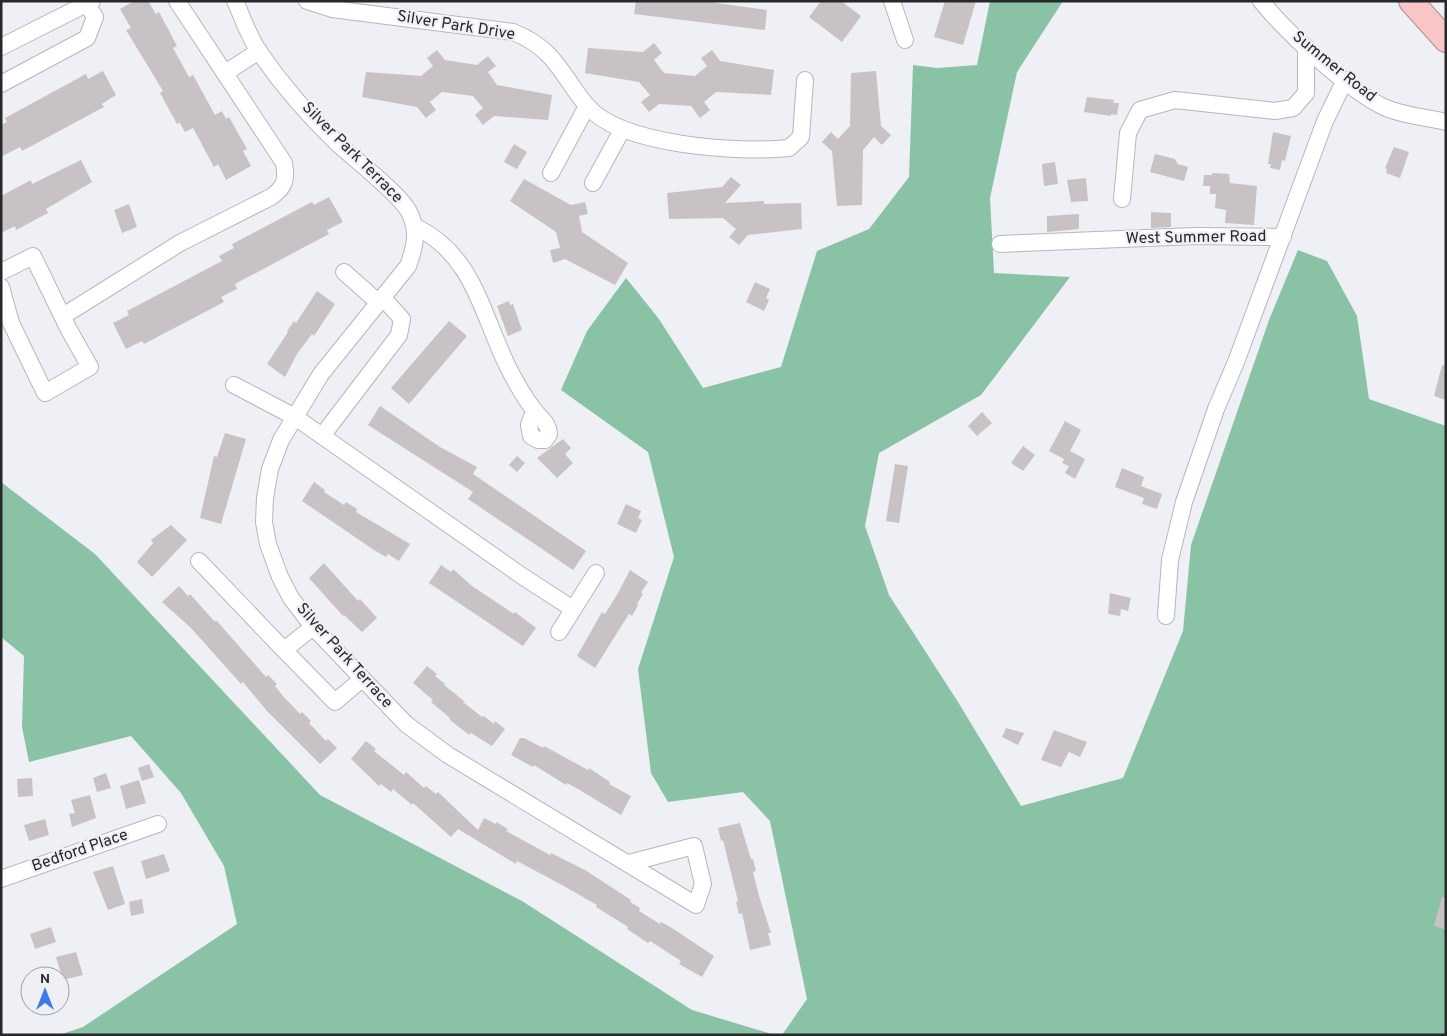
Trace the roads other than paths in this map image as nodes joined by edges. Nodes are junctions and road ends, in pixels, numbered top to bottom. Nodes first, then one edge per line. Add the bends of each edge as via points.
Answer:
1 (177, 1) edge
2 (235, 1) edge
3 (307, 1) edge
4 (892, 1) edge
5 (1261, 1) edge
6 (1411, 1) edge
7 (1430, 1) edge
8 (89, 3) edge
9 (1446, 22) edge
10 (905, 40) dead end
11 (1446, 40) edge
12 (1306, 47) junction
13 (1, 48) edge
14 (259, 52) junction
15 (225, 73) junction
16 (805, 80) dead end
17 (1345, 80) junction
18 (1, 84) edge
19 (587, 106) junction
20 (1446, 122) edge
21 (622, 130) junction
22 (551, 173) dead end
23 (593, 184) dead end
24 (1122, 199) dead end
25 (416, 227) junction
26 (1282, 237) junction
27 (1000, 244) dead end
28 (1, 272) edge
29 (344, 272) dead end
30 (1, 287) edge
31 (381, 300) junction
32 (63, 316) junction
33 (234, 386) dead end
34 (534, 411) dead end
35 (295, 417) junction
36 (322, 436) junction
37 (199, 561) dead end
38 (596, 573) dead end
39 (574, 609) junction
40 (1166, 616) dead end
41 (313, 626) junction
42 (559, 632) dead end
43 (284, 650) junction
44 (362, 679) junction
45 (158, 824) dead end
46 (630, 863) junction
47 (1, 879) edge

1 - 15 street
2 - 14 street, Silver Park Terrace
3 - 19 street, Silver Park Drive via 332,9 513,32 529,38 551,56
4 - 10 street
5 - 12 street, Summer Road via 1276,20
6 - 11 highway
7 - 9 highway
8 - 13 street
8 - 18 street via 95,17 87,38
12 - 17 street, Summer Road
12 - 24 street via 1306,93 1293,108 1275,111 1175,100 1140,110 1128,133
14 - 15 street
14 - 25 street, Silver Park Terrace via 324,130 404,205
15 - 32 street via 284,163 284,188 180,243
16 - 21 street, Silver Park Drive via 800,137 789,148 763,150 693,145
17 - 20 street, Summer Road via 1384,107
17 - 26 street, West Summer Road
19 - 21 street, Silver Park Drive via 600,118
19 - 22 street
21 - 23 street
25 - 31 street, Silver Park Terrace via 416,247 408,266
25 - 34 street via 434,236 471,280 508,367
26 - 27 street, West Summer Road via 1195,236
26 - 40 street via 1216,408 1184,502 1170,560
28 - 32 street via 33,256
29 - 31 street
30 - 32 street via 11,323 45,393 90,367
31 - 35 street, Silver Park Terrace via 321,374
31 - 36 street via 402,319 399,335
33 - 35 street
35 - 36 street
35 - 41 street, Silver Park Terrace via 281,440 270,469 264,498 264,522 280,577 291,598
36 - 39 street
37 - 43 street
38 - 39 street
39 - 42 street
41 - 43 street
41 - 44 street, Silver Park Terrace
43 - 44 street via 335,702
44 - 46 street, Silver Park Terrace via 406,724 448,755
45 - 47 street, Bedford Place
46 - 46 street, Silver Park Terrace via 696,905 703,884 694,846

